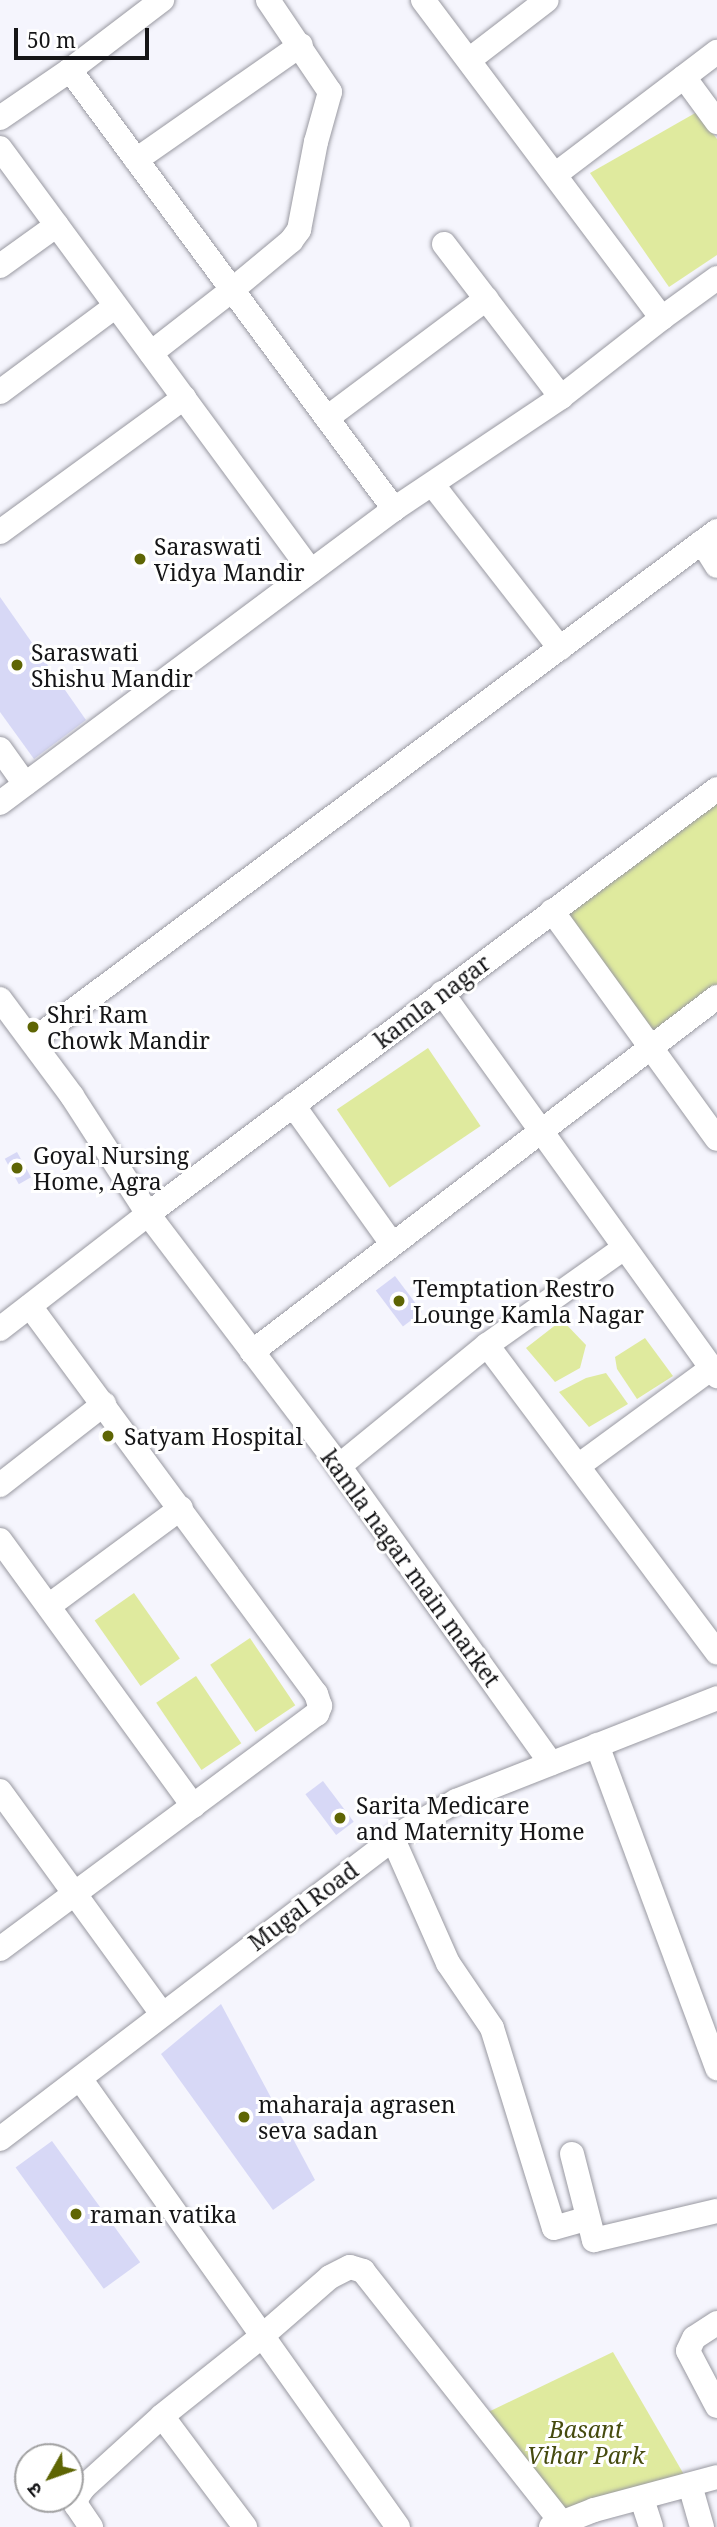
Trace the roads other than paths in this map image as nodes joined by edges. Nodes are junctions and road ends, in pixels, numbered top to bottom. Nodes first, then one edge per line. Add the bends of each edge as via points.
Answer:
1 (162, 0) edge
2 (268, 0) edge
3 (423, 0) edge
4 (547, 0) edge
5 (301, 45) junction
6 (717, 52) edge
7 (469, 60) junction
8 (71, 70) junction
9 (684, 77) junction
10 (0, 118) edge
11 (717, 122) edge
12 (0, 148) edge
13 (136, 160) junction
14 (556, 174) junction
15 (57, 225) junction
16 (444, 244) dead end
17 (0, 266) edge
18 (717, 278) edge
19 (232, 290) junction
20 (486, 299) junction
21 (116, 306) junction
22 (662, 318) junction
23 (151, 353) junction
24 (0, 392) edge
25 (561, 397) junction
26 (184, 398) junction
27 (327, 418) junction
28 (433, 485) junction
29 (394, 509) junction
30 (0, 532) edge
31 (709, 536) edge
32 (717, 566) edge
33 (311, 570) junction
34 (560, 648) junction
35 (0, 749) edge
36 (25, 784) junction
37 (717, 789) edge
38 (0, 803) edge
39 (552, 911) junction
40 (442, 993) junction
41 (717, 997) edge
42 (0, 999) edge
43 (32, 1041) junction
44 (650, 1046) junction
45 (293, 1105) junction
46 (542, 1130) junction
47 (717, 1139) edge
48 (148, 1214) junction
49 (392, 1244) junction
50 (624, 1248) junction
51 (30, 1306) junction
52 (0, 1329) edge
53 (487, 1345) junction
54 (252, 1352) junction
55 (714, 1372) edge
56 (104, 1404) junction
57 (339, 1466) junction
58 (578, 1466) junction
59 (0, 1485) edge
60 (181, 1507) junction
61 (0, 1540) edge
62 (50, 1605) junction
63 (717, 1653) edge
64 (717, 1698) edge
65 (597, 1745) junction
66 (551, 1763) junction
67 (0, 1791) edge
68 (193, 1806) junction
69 (393, 1839) junction
70 (74, 1893) junction
71 (0, 1949) edge
72 (162, 2014) junction
73 (717, 2068) edge
74 (81, 2080) junction
75 (0, 2139) edge
76 (572, 2154) dead end
77 (717, 2211) edge
78 (588, 2218) junction
79 (717, 2323) edge
80 (261, 2337) junction
81 (717, 2406) edge
82 (162, 2416) junction
83 (717, 2477) edge
84 (690, 2485) junction
85 (642, 2499) junction
86 (556, 2524) edge
87 (91, 2527) edge
88 (245, 2527) edge
89 (398, 2527) edge
90 (650, 2527) edge
91 (702, 2527) edge

1 - 8 street
2 - 5 street
3 - 7 street
4 - 7 street
5 - 13 street
5 - 19 street via 330,92 299,230
6 - 9 street
7 - 14 street
8 - 10 street
8 - 13 street
9 - 11 street
9 - 14 street
12 - 15 street
13 - 19 street
14 - 22 street
15 - 17 street
15 - 21 street
16 - 20 street
18 - 22 street
19 - 23 street
19 - 27 street
20 - 25 street
20 - 27 street
21 - 23 street
21 - 24 street
22 - 25 street
23 - 26 street
25 - 28 street
26 - 30 street
26 - 33 street
27 - 29 street
28 - 29 street
28 - 34 street
29 - 33 street
31 - 32 street
31 - 34 street
33 - 36 street
34 - 43 street
35 - 36 street
36 - 38 street
37 - 39 street, kamla nagar
39 - 40 street, kamla nagar
39 - 44 street
40 - 45 street, kamla nagar
40 - 46 street
41 - 44 street
42 - 43 street, kamla nagar main market
43 - 48 street, kamla nagar main market
44 - 46 street
44 - 47 street
45 - 48 street, kamla nagar
45 - 49 street
46 - 49 street
46 - 50 street
48 - 51 street, kamla nagar
48 - 54 street, kamla nagar main market
49 - 54 street
50 - 53 street
50 - 55 street
51 - 52 street, kamla nagar
51 - 56 street
53 - 57 street
53 - 58 street
54 - 57 street, kamla nagar main market
55 - 58 street
56 - 59 street
56 - 60 street
57 - 66 street, kamla nagar main market
58 - 63 street
60 - 62 street
60 - 68 street via 316,1694 320,1706 317,1714
61 - 62 street
62 - 68 street
64 - 65 street, Mugal Road
65 - 66 street, Mugal Road
65 - 73 street
66 - 69 street, Mugal Road via 456,1801
67 - 70 street
68 - 70 street
69 - 72 street, Mugal Road
69 - 78 street via 448,1963 492,2028 554,2228
70 - 71 street
70 - 72 street
72 - 74 street, Mugal Road
74 - 75 street, Mugal Road
74 - 80 street
76 - 78 street
77 - 78 street via 594,2240
79 - 81 street via 694,2338 688,2351
80 - 82 street
80 - 86 street via 330,2277 350,2267 363,2271
80 - 89 street
82 - 87 street via 77,2497 76,2505
82 - 88 street
83 - 84 street
84 - 85 street
84 - 91 street
85 - 86 street
85 - 90 street

